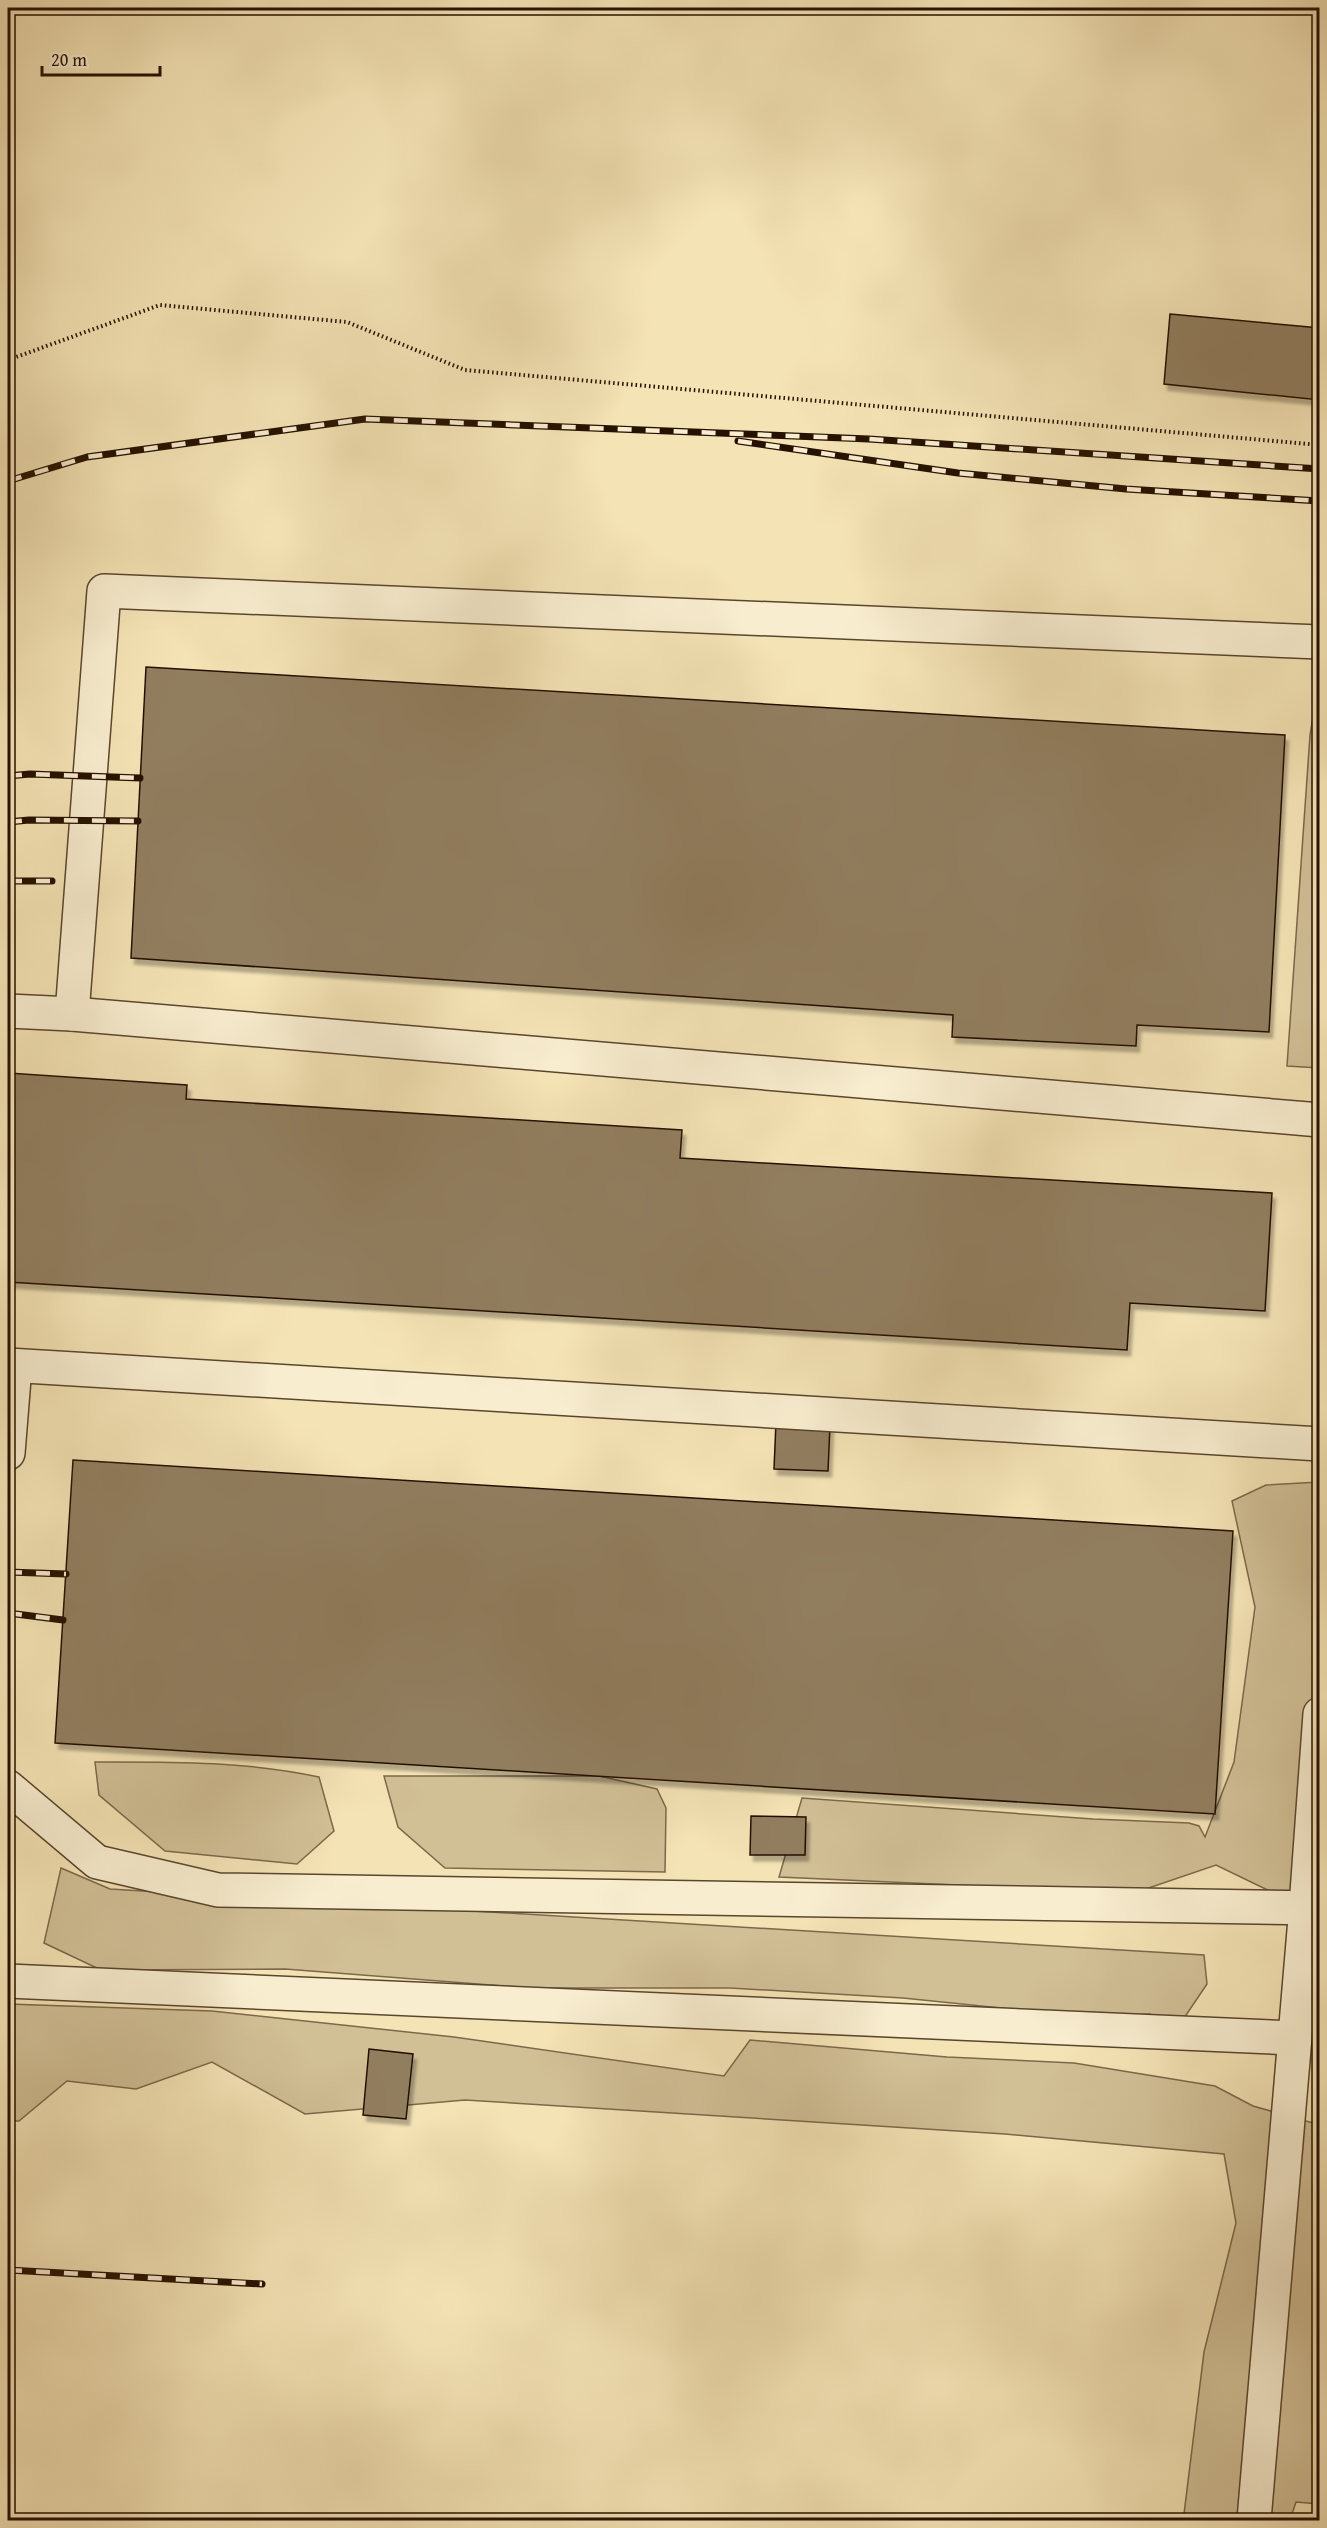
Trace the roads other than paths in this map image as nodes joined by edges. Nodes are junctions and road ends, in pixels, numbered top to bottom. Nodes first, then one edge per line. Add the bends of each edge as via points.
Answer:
1 (1320, 642) edge
2 (8, 1011) edge
3 (72, 1014) junction
4 (1320, 1120) edge
5 (11, 1366) edge
6 (1320, 1444) edge
7 (8, 1454) edge
8 (1320, 1714) edge
9 (8, 1787) edge
10 (1313, 1908) edge
11 (8, 1981) edge
12 (1295, 2038) junction
13 (1254, 2520) edge

1 - 3 lane via 104,591
2 - 3 lane
3 - 4 lane
5 - 6 lane
5 - 7 lane
8 - 10 lane
9 - 10 lane via 98,1862 218,1890
10 - 12 lane
11 - 12 lane
12 - 13 lane

